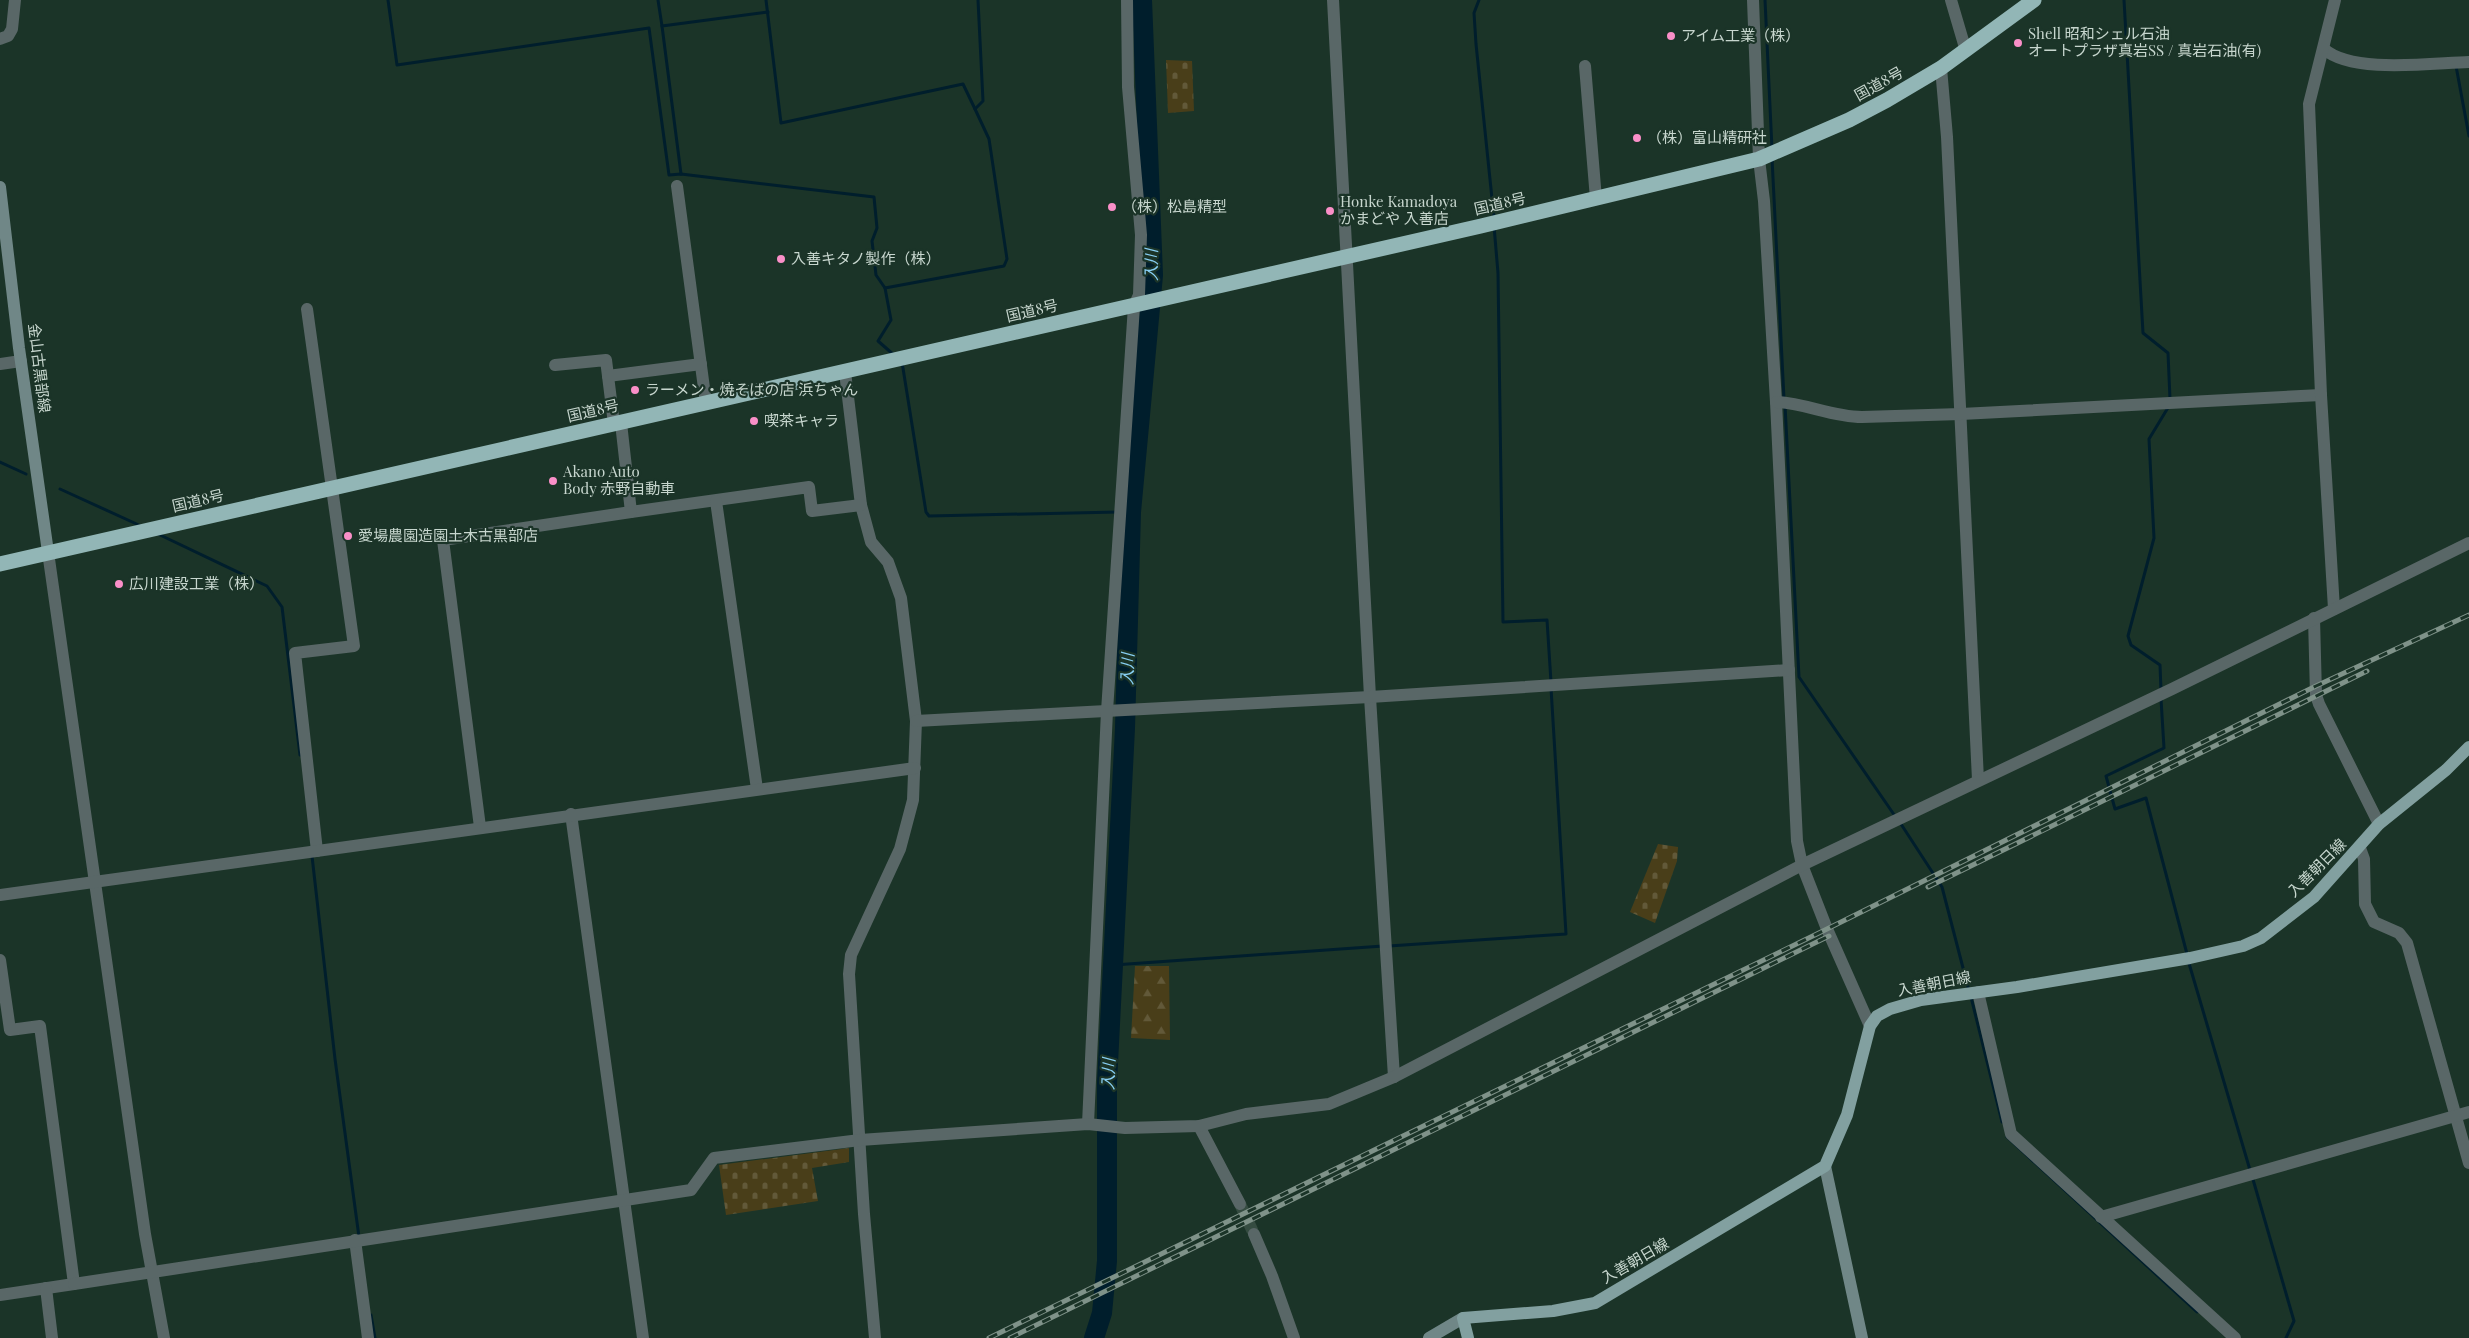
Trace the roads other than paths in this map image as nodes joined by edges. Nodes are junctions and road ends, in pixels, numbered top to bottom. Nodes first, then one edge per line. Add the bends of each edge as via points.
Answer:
1 (15, 0) edge
2 (1127, 0) edge
3 (1334, 0) edge
4 (1753, 0) edge
5 (1952, 0) edge
6 (2034, 0) edge
7 (2335, 0) edge
8 (0, 39) edge
9 (2324, 48) junction
10 (1966, 51) junction
11 (2469, 62) edge
12 (1585, 66) dead end
13 (1941, 68) junction
14 (1759, 159) junction
15 (0, 186) edge
16 (677, 186) dead end
17 (1596, 199) junction
18 (1348, 256) junction
19 (1134, 306) junction
20 (307, 309) dead end
21 (21, 361) junction
22 (0, 364) edge
23 (701, 364) junction
24 (555, 365) dead end
25 (845, 372) junction
26 (608, 376) junction
27 (2321, 395) junction
28 (1776, 402) junction
29 (706, 403) junction
30 (1961, 414) junction
31 (618, 424) junction
32 (332, 489) junction
33 (716, 502) junction
34 (861, 505) junction
35 (631, 512) junction
36 (2469, 543) edge
37 (48, 552) junction
38 (0, 564) edge
39 (2334, 609) junction
40 (2314, 618) junction
41 (1789, 670) junction
42 (1370, 697) junction
43 (1107, 711) junction
44 (916, 721) junction
45 (2469, 747) edge
46 (914, 768) junction
47 (1978, 780) junction
48 (757, 789) junction
49 (571, 814) junction
50 (2379, 824) junction
51 (480, 827) junction
52 (2360, 848) junction
53 (317, 850) junction
54 (1802, 865) junction
55 (94, 883) junction
56 (0, 895) edge
57 (0, 960) edge
58 (1978, 992) junction
59 (1870, 1026) junction
60 (1394, 1077) junction
61 (2469, 1112) edge
62 (2456, 1116) junction
63 (1088, 1124) junction
64 (1198, 1126) junction
65 (860, 1140) junction
66 (2469, 1164) edge
67 (1825, 1166) junction
68 (624, 1201) junction
69 (1240, 1204) tunnel mouth
70 (2101, 1217) junction
71 (1254, 1234) tunnel mouth
72 (355, 1240) junction
73 (151, 1272) junction
74 (74, 1284) junction
75 (46, 1288) junction
76 (0, 1295) edge
77 (1463, 1318) junction
78 (52, 1338) edge
79 (164, 1338) edge
80 (368, 1338) edge
81 (643, 1338) edge
82 (875, 1338) edge
83 (1294, 1338) edge
84 (1429, 1338) edge
85 (1468, 1338) edge
86 (1862, 1338) edge
87 (2235, 1338) edge

1 - 8 street via 12,29 8,36
2 - 19 street via 1128,87 1141,235 1139,295
3 - 18 street
4 - 14 street
5 - 10 street
6 - 10 highway, 国道8号
7 - 9 street
9 - 11 street via 2330,54 2362,65
9 - 27 street via 2309,104
10 - 13 highway, 国道8号
12 - 17 street
13 - 14 highway, 国道8号 via 1849,120
13 - 30 street
14 - 17 highway, 国道8号
14 - 28 street
15 - 21 main road, 金山古黒部線
16 - 23 street
17 - 18 highway, 国道8号
18 - 19 highway, 国道8号
18 - 42 street
19 - 25 highway, 国道8号
19 - 43 street
20 - 32 street
21 - 22 street
21 - 37 main road, 金山古黒部線
23 - 26 street
23 - 29 street
24 - 26 street via 606,360
25 - 29 highway, 国道8号
25 - 34 street
26 - 31 street
27 - 30 street
27 - 39 street
28 - 30 street via 1795,402 1849,417
28 - 41 street
29 - 31 highway, 国道8号
30 - 47 street
31 - 32 highway, 国道8号
31 - 35 street
32 - 37 highway, 国道8号
32 - 53 street via 354,646 295,653
33 - 34 street via 809,487 812,511
33 - 35 street
33 - 48 street
34 - 44 street via 871,542 888,562 902,598
35 - 51 street via 443,540
36 - 39 street
37 - 38 highway, 国道8号
37 - 55 street
39 - 40 street
40 - 47 street
40 - 50 street via 2316,695
41 - 42 street
41 - 54 street via 1797,842
42 - 43 street
42 - 60 street
43 - 44 street
43 - 63 street
44 - 46 street
45 - 50 main road, 入善朝日線 via 2446,770
46 - 48 street
46 - 65 street via 913,800 900,849 851,955 848,974
47 - 54 street
48 - 49 street
49 - 51 street
49 - 68 street
50 - 52 main road, 入善朝日線
51 - 53 street
52 - 58 main road, 入善朝日線 via 2314,897 2277,928 2243,946 2190,958
52 - 62 street via 2364,858 2365,904 2374,922 2400,933 2407,943
53 - 55 street
54 - 59 street
54 - 60 street
55 - 56 street
55 - 73 street
57 - 74 street via 10,1030 40,1026
58 - 59 main road, 入善朝日線 via 1903,1005 1877,1016
58 - 70 street via 2012,1134
59 - 67 main road via 1847,1114
60 - 64 street via 1329,1104 1246,1114
61 - 62 street
62 - 66 street
62 - 70 street
63 - 64 street via 1125,1128
63 - 65 street
64 - 69 street
65 - 68 street via 714,1158 691,1190
65 - 82 street
67 - 77 main road, 入善朝日線 via 1595,1303 1553,1311
67 - 86 main road
68 - 72 street
68 - 81 street
70 - 87 street
71 - 83 street via 1276,1284
72 - 73 street
72 - 80 street
73 - 74 street
73 - 79 street
74 - 75 street
75 - 76 street
75 - 78 street
77 - 84 main road
77 - 85 main road

